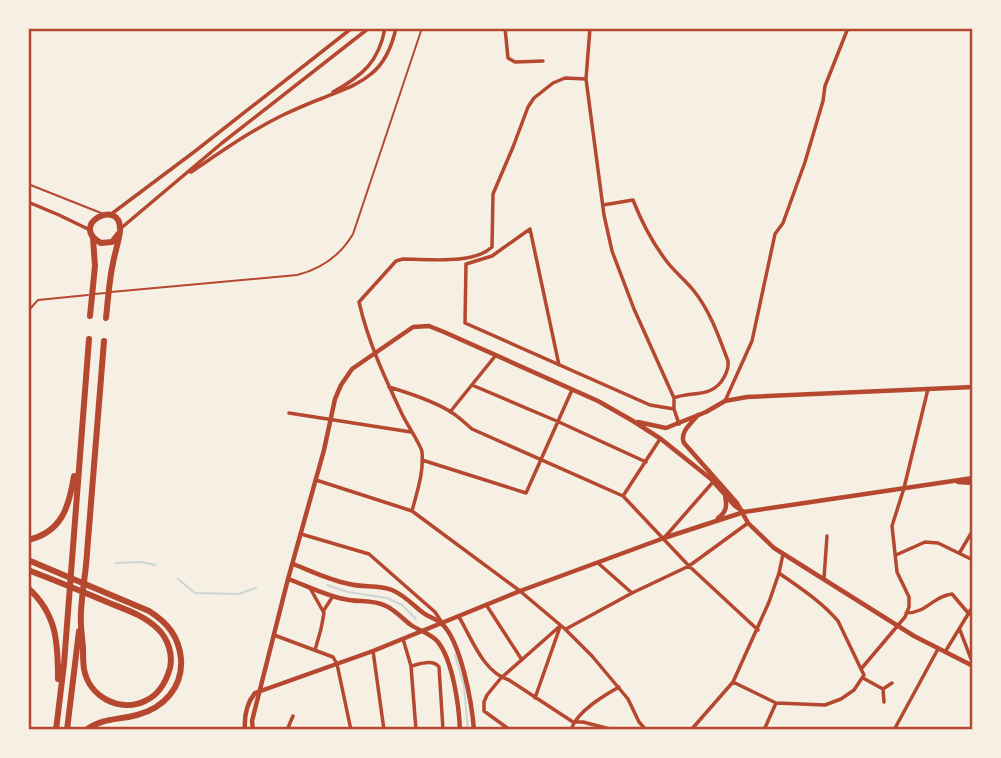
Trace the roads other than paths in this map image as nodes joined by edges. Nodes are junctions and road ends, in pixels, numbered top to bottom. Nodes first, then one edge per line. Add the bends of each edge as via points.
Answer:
1 (352, 28) edge
2 (369, 28) edge
3 (384, 28) edge
4 (396, 28) edge
5 (422, 28) edge
6 (505, 28) edge
7 (590, 28) edge
8 (848, 28) edge
9 (543, 61) dead end
10 (586, 79) junction
11 (318, 100) junction
12 (178, 181) junction
13 (28, 184) edge
14 (28, 202) edge
15 (603, 205) junction
16 (108, 214) junction
17 (120, 231) junction
18 (92, 233) junction
19 (108, 293) junction
20 (92, 294) junction
21 (28, 311) edge
22 (90, 316) dead end
23 (106, 318) dead end
24 (89, 340) dead end
25 (104, 341) dead end
26 (375, 353) junction
27 (496, 355) junction
28 (559, 365) junction
29 (472, 385) junction
30 (389, 387) junction
31 (973, 387) edge
32 (928, 389) junction
33 (572, 390) junction
34 (674, 398) junction
35 (725, 401) junction
36 (674, 409) junction
37 (289, 412) dead end
38 (450, 412) junction
39 (698, 415) junction
40 (330, 420) junction
41 (633, 421) junction
42 (559, 422) junction
43 (679, 424) junction
44 (411, 432) junction
45 (661, 439) junction
46 (80, 443) junction
47 (422, 460) junction
48 (542, 460) junction
49 (646, 462) junction
50 (315, 479) junction
51 (973, 480) edge
52 (713, 482) junction
53 (904, 488) junction
54 (725, 494) junction
55 (622, 496) junction
56 (412, 511) junction
57 (744, 512) junction
58 (712, 522) junction
59 (748, 523) junction
60 (973, 530) edge
61 (301, 534) junction
62 (827, 536) dead end
63 (664, 538) junction
64 (28, 540) edge
65 (960, 553) junction
66 (783, 554) junction
67 (896, 555) junction
68 (28, 559) edge
69 (973, 560) edge
70 (598, 563) junction
71 (293, 564) junction
72 (690, 566) junction
73 (28, 570) edge
74 (779, 573) junction
75 (824, 578) junction
76 (288, 579) junction
77 (309, 586) junction
78 (28, 588) edge
79 (520, 591) junction
80 (632, 593) junction
81 (333, 596) junction
82 (487, 606) junction
83 (973, 606) edge
84 (324, 610) junction
85 (81, 611) junction
86 (906, 613) junction
87 (969, 614) junction
88 (459, 617) junction
89 (442, 624) junction
90 (560, 626) junction
91 (898, 626) junction
92 (960, 628) junction
93 (565, 629) junction
94 (758, 630) junction
95 (423, 632) junction
96 (273, 635) junction
97 (403, 639) junction
98 (938, 649) junction
99 (315, 650) junction
100 (373, 651) junction
101 (945, 652) junction
102 (522, 660) junction
103 (337, 664) junction
104 (973, 665) edge
105 (411, 666) junction
106 (861, 669) junction
107 (501, 678) junction
108 (863, 678) junction
109 (733, 682) junction
110 (892, 683) dead end
111 (619, 687) junction
112 (883, 689) junction
113 (260, 691) junction
114 (535, 698) junction
115 (884, 702) dead end
116 (776, 704) junction
117 (58, 711) junction
118 (293, 716) dead end
119 (573, 722) junction
120 (644, 728) edge
121 (56, 730) edge
122 (67, 730) edge
123 (86, 730) edge
124 (245, 730) edge
125 (253, 730) edge
126 (287, 730) edge
127 (351, 730) edge
128 (384, 730) edge
129 (416, 730) edge
130 (443, 730) edge
131 (460, 730) edge
132 (474, 730) edge
133 (510, 730) edge
134 (571, 730) edge
135 (614, 730) edge
136 (637, 730) edge
137 (691, 730) edge
138 (764, 730) edge
139 (894, 730) edge

1 - 16 street
2 - 12 street
3 - 11 street via 367,69
4 - 11 street via 377,69 354,86
5 - 19 lane via 352,234 335,256 297,275
6 - 9 street via 508,58
7 - 10 street
8 - 35 street via 825,86 805,162 775,234 752,341
10 - 15 street
10 - 26 street via 565,78 554,83 528,107 493,194 489,250 454,259 396,261 359,302
11 - 12 street via 253,131
12 - 17 street
13 - 16 lane
14 - 18 street
15 - 34 street via 612,251
15 - 34 street via 634,200 651,239 708,313 726,354 729,368 714,389
16 - 17 highway via 117,220
16 - 18 highway via 94,220
17 - 18 highway via 107,243 98,242
17 - 19 highway
18 - 20 highway via 96,256
19 - 20 lane
19 - 23 highway
20 - 21 lane via 38,300
20 - 22 highway
24 - 46 highway
25 - 85 highway
26 - 27 street via 423,325
26 - 30 street
26 - 40 street via 346,376
27 - 29 street
27 - 33 street
28 - 28 street via 466,323 466,264 492,256 530,229
28 - 36 street via 650,405
29 - 38 street
29 - 42 street
30 - 38 street
30 - 44 street
31 - 32 street
32 - 35 street
32 - 53 street
33 - 41 street
33 - 42 street
34 - 36 street
35 - 39 street
36 - 43 street
37 - 40 street
38 - 48 street via 472,429
39 - 43 street
39 - 57 street via 683,434 684,443
40 - 44 street
40 - 50 street
41 - 43 street via 666,428
41 - 45 street
42 - 48 street
42 - 49 street
44 - 47 street
45 - 49 street
45 - 52 street
46 - 64 highway via 63,514 51,531
46 - 117 highway
47 - 48 street via 526,493
47 - 56 street
48 - 55 street
49 - 55 street
50 - 56 street
50 - 61 street
51 - 53 street
52 - 54 street
52 - 63 street
53 - 57 street
53 - 67 street via 892,526
54 - 57 street
54 - 58 street via 726,510
55 - 63 street
56 - 79 street
57 - 58 street
57 - 59 street
58 - 63 street
59 - 66 street
59 - 72 street
60 - 65 street
61 - 71 street
61 - 89 street via 369,554 435,612
62 - 75 street
63 - 70 street
63 - 72 street
65 - 67 street via 925,542
65 - 69 street
66 - 74 street
66 - 75 street
67 - 86 street via 897,572 909,597
68 - 123 highway via 149,611 164,621 176,638 180,674 169,697 147,712 99,722
70 - 79 street
70 - 80 street
71 - 76 street
71 - 89 street via 346,584 391,590
72 - 80 street
72 - 94 street
73 - 85 highway via 130,612 158,629 171,660 162,687 153,696 127,705 113,703 94,690 84,669
74 - 94 street
74 - 106 street via 817,599 838,621
75 - 91 street
76 - 77 street
76 - 96 street
77 - 81 street
77 - 84 street
78 - 117 highway via 48,612 58,640
79 - 82 street
79 - 90 street
80 - 93 street
81 - 84 street
81 - 95 street via 385,606
82 - 88 street
82 - 102 street
83 - 87 street
84 - 99 street
85 - 122 highway
86 - 87 street via 921,611 952,594
86 - 91 street
87 - 92 street
88 - 89 street
88 - 107 street via 485,664
89 - 95 street
89 - 132 street via 458,650
90 - 93 street
90 - 102 street
90 - 114 street
91 - 98 street
91 - 106 street
92 - 101 street
92 - 104 street
93 - 111 street
94 - 109 street
95 - 97 street
95 - 131 street via 437,640 445,654
96 - 99 street
96 - 113 street
97 - 100 street
97 - 105 street
98 - 101 street
98 - 139 street
99 - 103 street
100 - 103 street
100 - 128 street
101 - 104 street
102 - 107 street
103 - 113 street
103 - 127 street
105 - 129 street
105 - 130 street via 433,662 439,667
106 - 108 street
107 - 114 street
107 - 133 street via 487,695 484,711
108 - 112 street
108 - 116 street via 854,690 825,705
109 - 116 street
109 - 137 street
110 - 112 street
111 - 119 street
111 - 120 street
112 - 115 street
113 - 124 street via 250,699
113 - 125 street
114 - 119 street
116 - 138 street
117 - 121 highway
118 - 126 street
119 - 134 street
119 - 135 street
120 - 136 street

